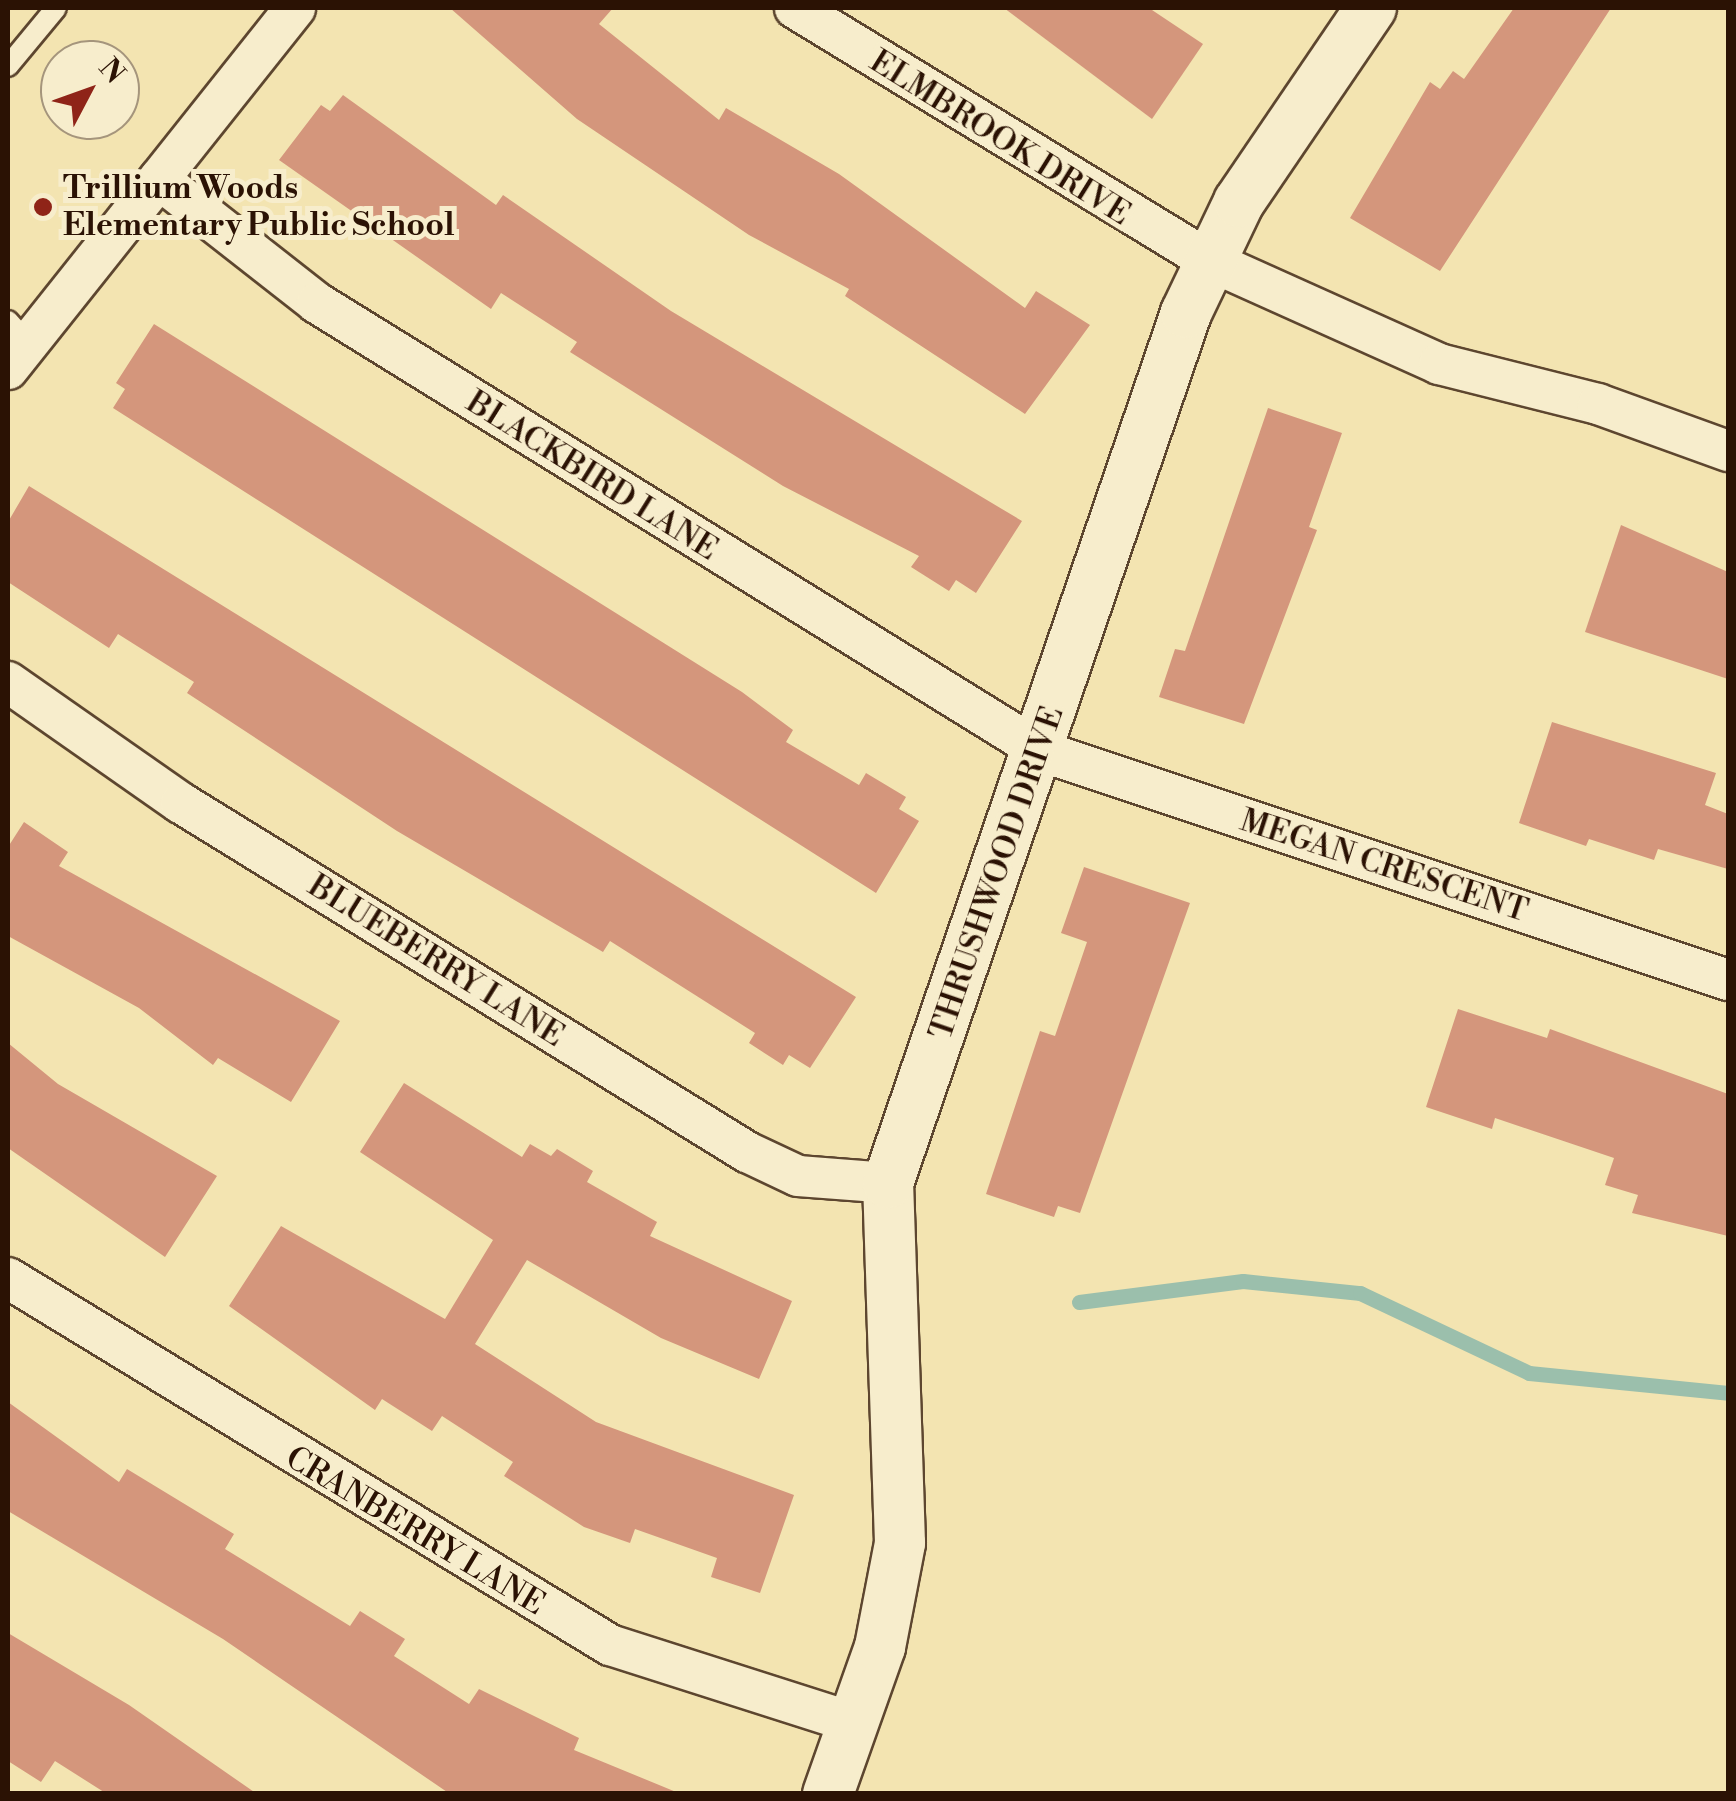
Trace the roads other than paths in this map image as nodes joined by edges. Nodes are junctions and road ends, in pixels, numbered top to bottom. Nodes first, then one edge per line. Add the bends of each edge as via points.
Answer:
1 (56, 8) edge
2 (295, 8) edge
3 (795, 8) edge
4 (1371, 8) edge
5 (8, 66) edge
6 (158, 179) junction
7 (1210, 261) junction
8 (14, 344) edge
9 (1728, 452) edge
10 (8, 682) edge
11 (1040, 751) junction
12 (1728, 980) edge
13 (888, 1183) junction
14 (8, 1278) edge
15 (852, 1722) junction
16 (828, 1794) edge

1 - 5 lane
2 - 6 street
3 - 7 street, ELMBROOK DRIVE
4 - 7 street, THRUSHWOOD DRIVE via 1239,202
6 - 8 street
6 - 11 street, BLACKBIRD LANE via 317,303
7 - 9 street via 1439,364 1598,404
7 - 11 street, THRUSHWOOD DRIVE
10 - 13 street, BLUEBERRY LANE via 181,802 747,1152 798,1176
11 - 12 street, MEGAN CRESCENT
11 - 13 street, THRUSHWOOD DRIVE
13 - 15 street, THRUSHWOOD DRIVE via 900,1543 880,1647
14 - 15 street, CRANBERRY LANE via 563,1620 610,1644
15 - 16 street, THRUSHWOOD DRIVE

